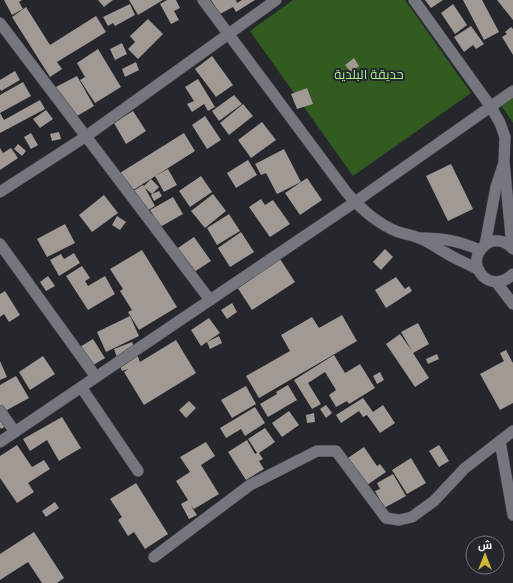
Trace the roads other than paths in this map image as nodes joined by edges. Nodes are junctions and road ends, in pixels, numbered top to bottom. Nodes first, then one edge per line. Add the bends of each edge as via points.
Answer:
1 (203, 0) edge
2 (276, 0) edge
3 (414, 0) edge
4 (0, 24) edge
5 (228, 35) junction
6 (513, 91) edge
7 (491, 107) junction
8 (85, 137) junction
9 (504, 162) junction
10 (0, 192) edge
11 (355, 202) junction
12 (420, 238) junction
13 (0, 244) edge
14 (483, 247) junction
15 (512, 248) edge
16 (478, 270) junction
17 (513, 274) edge
18 (496, 282) junction
19 (210, 300) junction
20 (513, 304) edge
21 (96, 376) junction
22 (81, 387) junction
23 (0, 411) edge
24 (513, 431) edge
25 (15, 432) junction
26 (500, 441) junction
27 (0, 442) edge
28 (138, 471) dead end
29 (513, 515) edge
30 (154, 556) dead end

1 - 5 street
2 - 5 street
3 - 7 street
4 - 8 street
5 - 8 street
5 - 11 street
6 - 7 street
7 - 9 street via 504,137
7 - 11 street
8 - 10 street
8 - 19 street
9 - 14 street
9 - 15 street
11 - 12 street via 387,227
11 - 19 street
12 - 14 street via 450,240
12 - 16 street
13 - 21 street
14 - 15 street via 499,241
14 - 16 street via 477,256
16 - 18 street via 483,277
17 - 18 street via 503,281
18 - 20 street
19 - 21 street
21 - 22 street
22 - 25 street
22 - 28 street
23 - 25 street
24 - 26 street
25 - 27 street
26 - 29 street
26 - 30 street via 465,468 434,502 412,517 399,520 386,518 336,451 317,451 250,485

